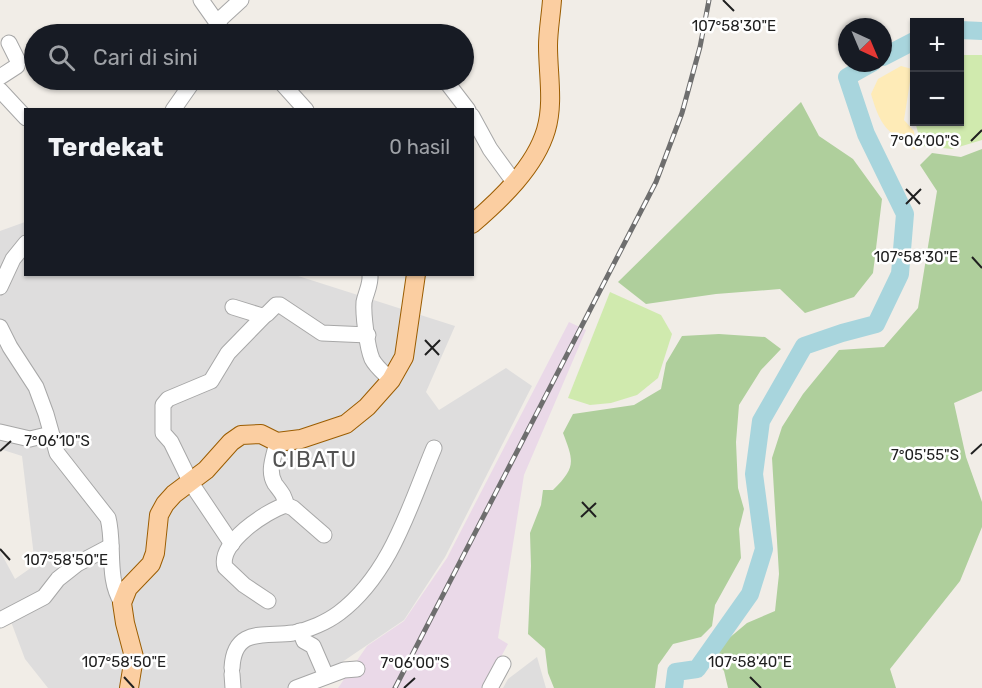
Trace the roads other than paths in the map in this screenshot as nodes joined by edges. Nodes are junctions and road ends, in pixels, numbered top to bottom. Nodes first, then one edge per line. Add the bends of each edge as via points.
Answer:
1 (201, 0) edge
2 (241, 0) edge
3 (552, 0) edge
4 (218, 24) edge
5 (224, 24) edge
6 (9, 42) dead end
7 (0, 77) edge
8 (0, 90) edge
9 (187, 90) edge
10 (288, 90) edge
11 (453, 90) edge
12 (174, 108) edge
13 (304, 108) edge
14 (466, 108) edge
15 (24, 116) edge
16 (474, 120) edge
17 (514, 182) junction
18 (474, 222) edge
19 (24, 245) edge
20 (370, 276) edge
21 (416, 276) edge
22 (0, 287) edge
23 (233, 307) dead end
24 (264, 316) junction
25 (0, 327) edge
26 (368, 335) junction
27 (392, 380) junction
28 (0, 432) edge
29 (51, 434) junction
30 (277, 442) junction
31 (434, 448) dead end
32 (191, 483) junction
33 (286, 505) junction
34 (324, 535) dead end
35 (232, 544) junction
36 (111, 546) junction
37 (267, 601) dead end
38 (122, 603) junction
39 (0, 620) edge
40 (300, 631) junction
41 (503, 664) dead end
42 (357, 669) dead end
43 (326, 676) junction
44 (232, 677) edge
45 (129, 688) edge
46 (296, 688) edge
47 (490, 688) edge

1 - 4 street
2 - 5 street
3 - 17 main road via 547,128 533,158
6 - 7 street via 17,66
8 - 15 street
9 - 12 street
10 - 13 street
11 - 14 street
16 - 17 street
17 - 18 main road
19 - 22 street
20 - 26 street via 364,304
21 - 27 main road via 404,357
23 - 24 street
24 - 26 street via 280,305 317,331
24 - 32 street via 228,354 211,381 164,401 163,433
25 - 29 street via 36,387
26 - 27 street via 373,360
27 - 30 main road via 346,424 301,439
28 - 29 street via 30,439
29 - 36 street via 57,453 108,518
30 - 32 main road via 261,434 241,435
30 - 33 street via 271,472
31 - 40 street via 384,564 338,614
32 - 35 street
32 - 38 main road via 165,504 159,515 151,564 128,588
33 - 34 street
33 - 35 street via 258,520
35 - 37 street via 225,567
36 - 38 street via 116,589
36 - 39 street via 77,564 44,597
38 - 45 main road via 134,657
40 - 43 street via 304,641 313,645
40 - 44 street via 249,637 234,655
41 - 47 street
42 - 43 street
43 - 46 street

